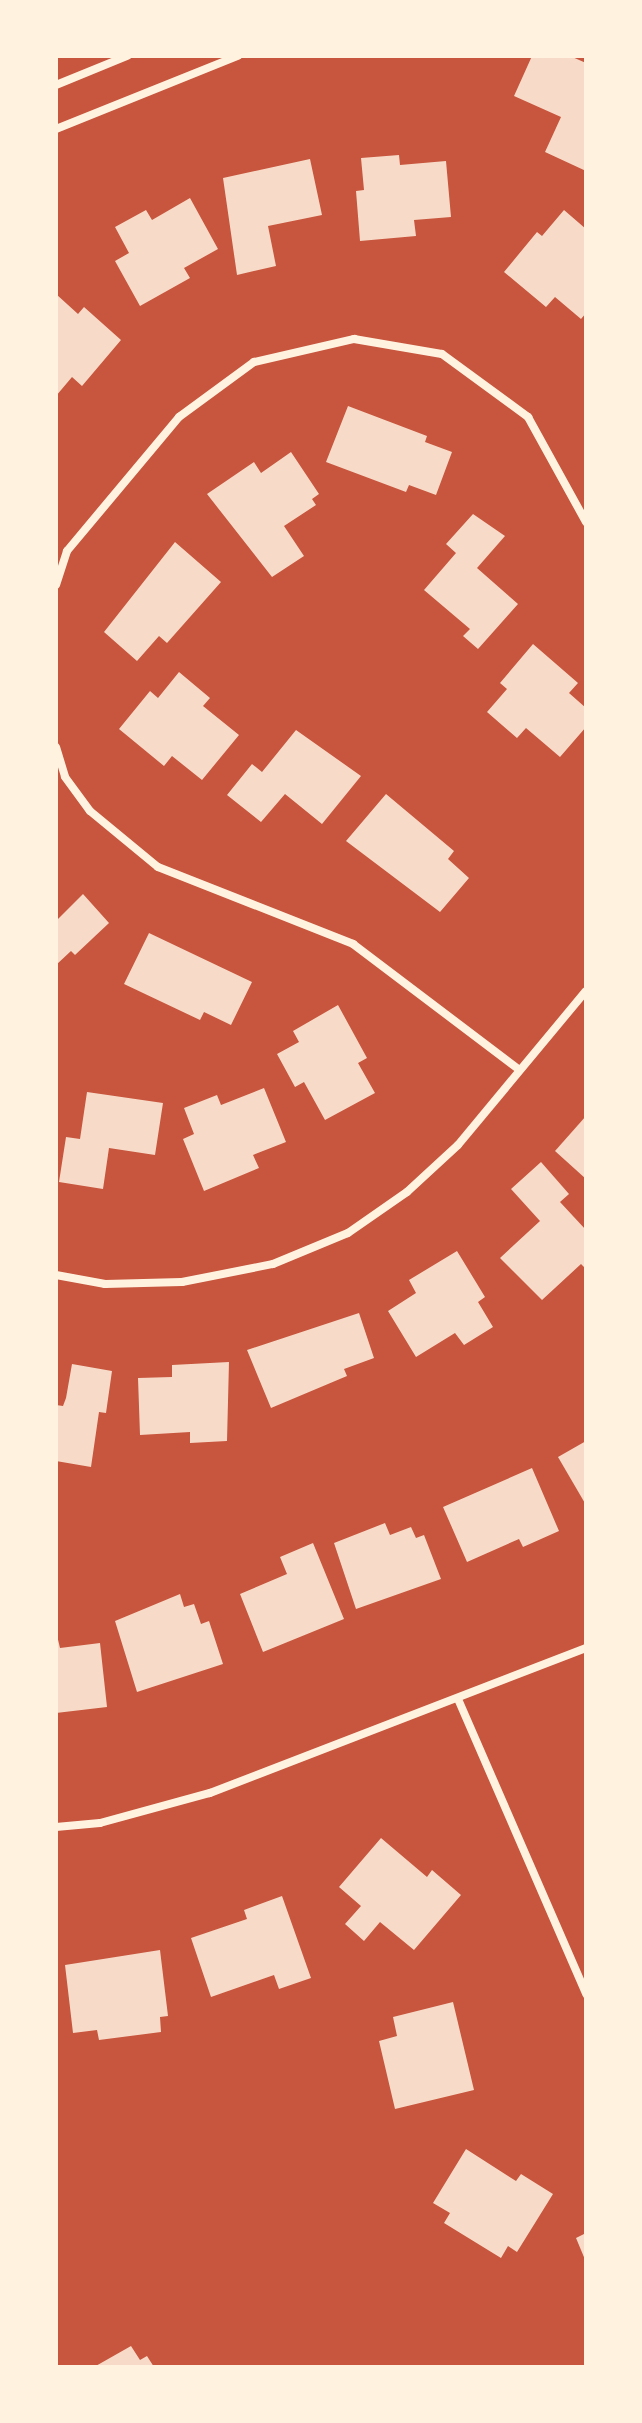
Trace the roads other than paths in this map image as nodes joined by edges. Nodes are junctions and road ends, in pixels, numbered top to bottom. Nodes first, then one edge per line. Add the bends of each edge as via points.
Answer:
1 (127, 56) edge
2 (238, 56) edge
3 (56, 85) edge
4 (56, 129) edge
5 (586, 522) edge
6 (56, 585) edge
7 (56, 747) edge
8 (586, 991) edge
9 (518, 1069) junction
10 (56, 1275) edge
11 (586, 1648) edge
12 (458, 1699) junction
13 (56, 1827) edge
14 (586, 1994) edge

1 - 3 street
2 - 4 street
5 - 6 street via 528,417 442,354 354,339 254,362 179,417 67,551
7 - 9 street via 65,777 90,811 158,867 353,944
8 - 9 street
9 - 10 street via 458,1145 407,1192 348,1233 273,1264 182,1282 105,1284
11 - 12 street
12 - 13 street via 210,1793 100,1823
12 - 14 street

